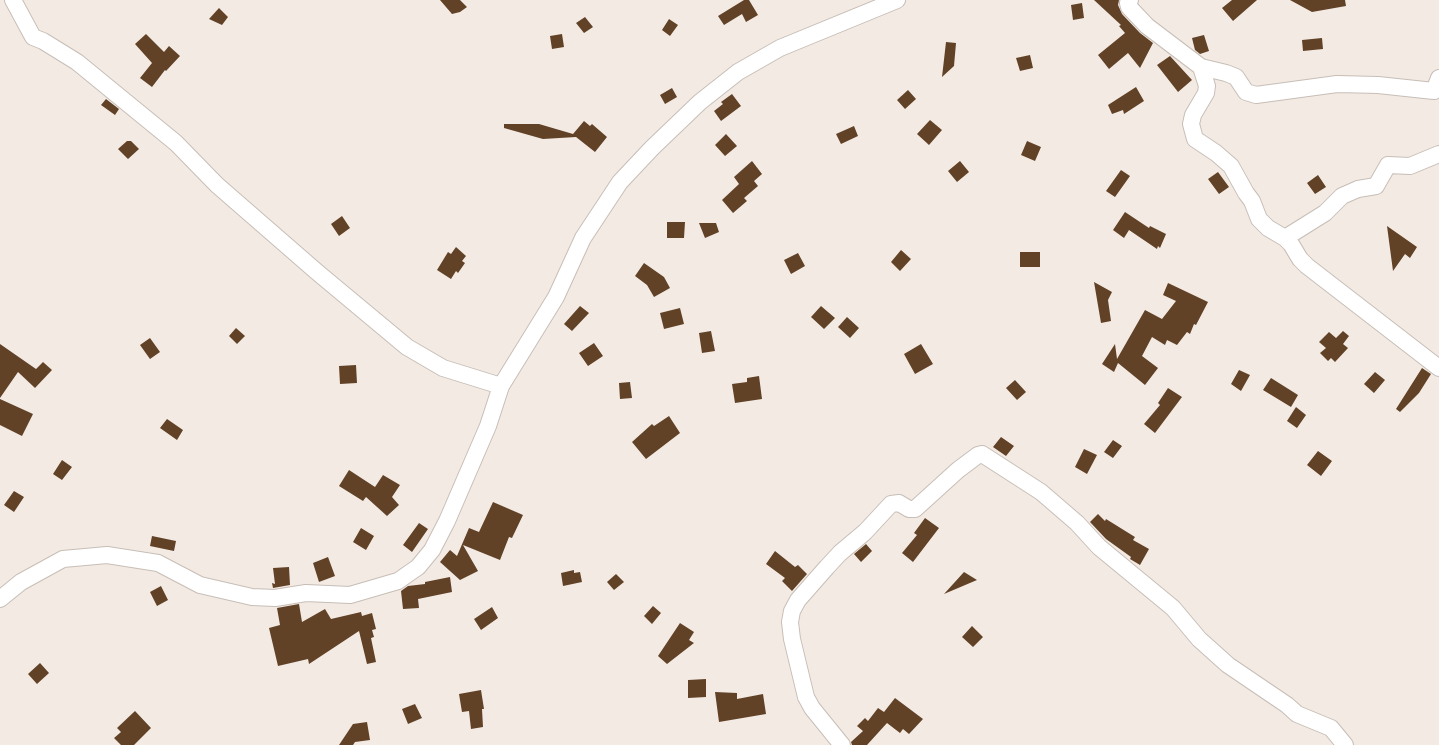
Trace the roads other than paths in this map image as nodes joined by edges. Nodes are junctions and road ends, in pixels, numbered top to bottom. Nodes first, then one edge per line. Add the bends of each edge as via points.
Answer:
1 (13, 0) edge
2 (897, 0) edge
3 (1130, 0) edge
4 (1201, 67) junction
5 (1437, 87) edge
6 (1439, 154) edge
7 (1285, 238) junction
8 (1439, 368) edge
9 (501, 386) junction
10 (0, 599) edge
11 (842, 745) edge
12 (1345, 745) edge

1 - 9 street via 33,37 77,62 176,142 217,185 407,347 443,368
2 - 9 street via 780,48 738,72 700,102 652,148 620,182 583,238 556,297
3 - 4 street via 1129,7 1147,26
4 - 5 street via 1236,78 1246,92 1256,95 1337,84
4 - 7 street via 1207,86 1190,124 1195,140 1216,152 1231,166 1259,219
6 - 7 street via 1410,166 1388,165 1376,186 1342,196 1325,213
7 - 8 street via 1307,266
9 - 10 street via 488,426 432,550 418,568 398,581 350,595 306,593 275,598 252,597 200,585 158,563 107,555 63,559 21,582
11 - 12 street via 806,697 792,639 792,611 826,567 891,504 899,503 915,509 958,470 982,454 1041,492 1099,547 1173,608 1198,639 1228,665 1297,714 1330,728

